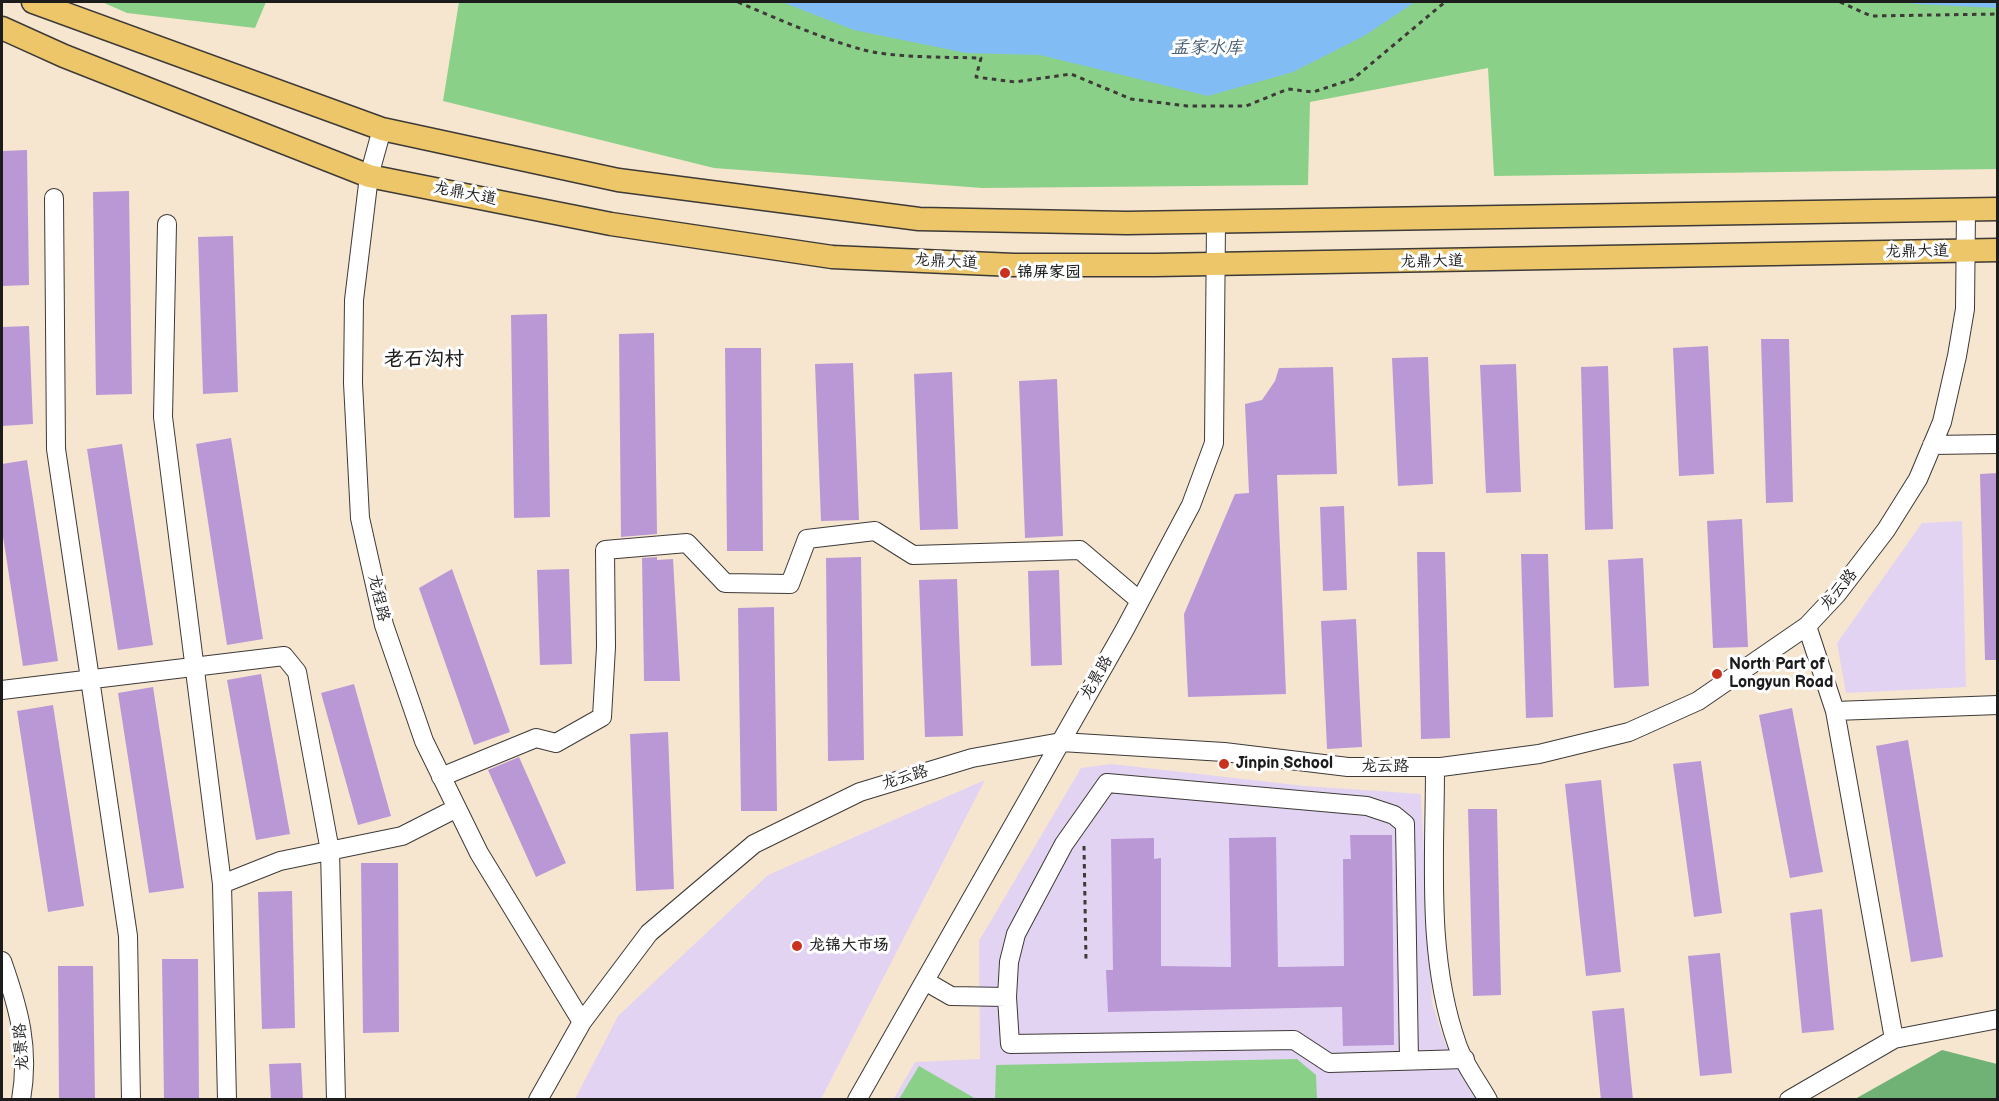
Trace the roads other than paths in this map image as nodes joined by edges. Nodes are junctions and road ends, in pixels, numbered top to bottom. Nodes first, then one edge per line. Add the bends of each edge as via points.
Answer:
1 (33, 2) edge
2 (2, 28) edge
3 (382, 129) junction
4 (369, 176) junction
5 (54, 198) dead end
6 (1998, 209) edge
7 (1966, 210) junction
8 (1216, 222) junction
9 (167, 224) dead end
10 (1998, 250) edge
11 (1966, 251) junction
12 (1215, 264) junction
13 (1998, 444) edge
14 (1932, 445) junction
15 (1140, 601) junction
16 (1807, 626) junction
17 (2, 690) edge
18 (1998, 705) edge
19 (1835, 711) junction
20 (1061, 742) junction
21 (1435, 767) junction
22 (441, 777) junction
23 (457, 808) junction
24 (330, 851) junction
25 (222, 884) junction
26 (2, 961) edge
27 (925, 981) junction
28 (1006, 997) junction
29 (1998, 1019) edge
30 (582, 1022) junction
31 (1894, 1039) junction
32 (1465, 1059) junction
33 (1409, 1060) junction
34 (21, 1100) edge
35 (131, 1100) edge
36 (227, 1100) edge
37 (336, 1100) edge
38 (538, 1100) edge
39 (857, 1100) edge
40 (1488, 1100) edge
41 (1789, 1100) edge

1 - 3 main road
2 - 4 main road, 龙鼎大道
3 - 4 street, 龙程路
3 - 8 main road via 618,180 919,219
4 - 12 main road, 龙鼎大道 via 611,224 832,257 1014,265
4 - 22 street, 龙程路 via 354,300 353,383 360,518 384,625 424,741
5 - 35 street via 57,449 128,936
6 - 7 main road
7 - 8 main road
7 - 11 street, 龙云路
8 - 12 street, 龙景路
9 - 25 street via 163,417
10 - 11 main road, 龙鼎大道
11 - 12 main road, 龙鼎大道
11 - 14 street, 龙云路 via 1965,309 1957,356 1942,422
12 - 15 street, 龙景路 via 1214,443 1191,505
13 - 14 street
14 - 16 street, 龙云路 via 1918,479 1886,530
15 - 20 street, 龙景路
15 - 22 street via 1080,550 913,555 875,531 807,539 789,584 725,583 687,543 604,550 606,647 602,717 556,743 536,738
16 - 19 street
16 - 21 street, 龙云路 via 1698,701 1629,732 1539,754
17 - 24 street via 284,656 297,672
18 - 19 street
19 - 31 street
20 - 21 street, 龙云路 via 1224,752 1348,767
20 - 27 street, 龙景路
20 - 30 street, 龙云路 via 972,758 860,792 754,844 649,933
21 - 32 street via 1435,909 1440,986 1457,1046
22 - 23 street, 龙程路
23 - 24 street via 402,836
23 - 30 street, 龙程路 via 479,853
24 - 25 street via 280,861
24 - 37 street
25 - 36 street
26 - 34 street, 龙景路 via 19,1011 26,1070
27 - 28 street via 951,996
27 - 39 street, 龙景路
28 - 33 street via 1010,1044 1294,1040 1329,1063
28 - 33 street via 1016,934 1064,844 1107,783 1367,806 1394,815 1405,824
29 - 31 street
30 - 38 street, 龙云路
31 - 41 street
32 - 33 street
32 - 40 street

